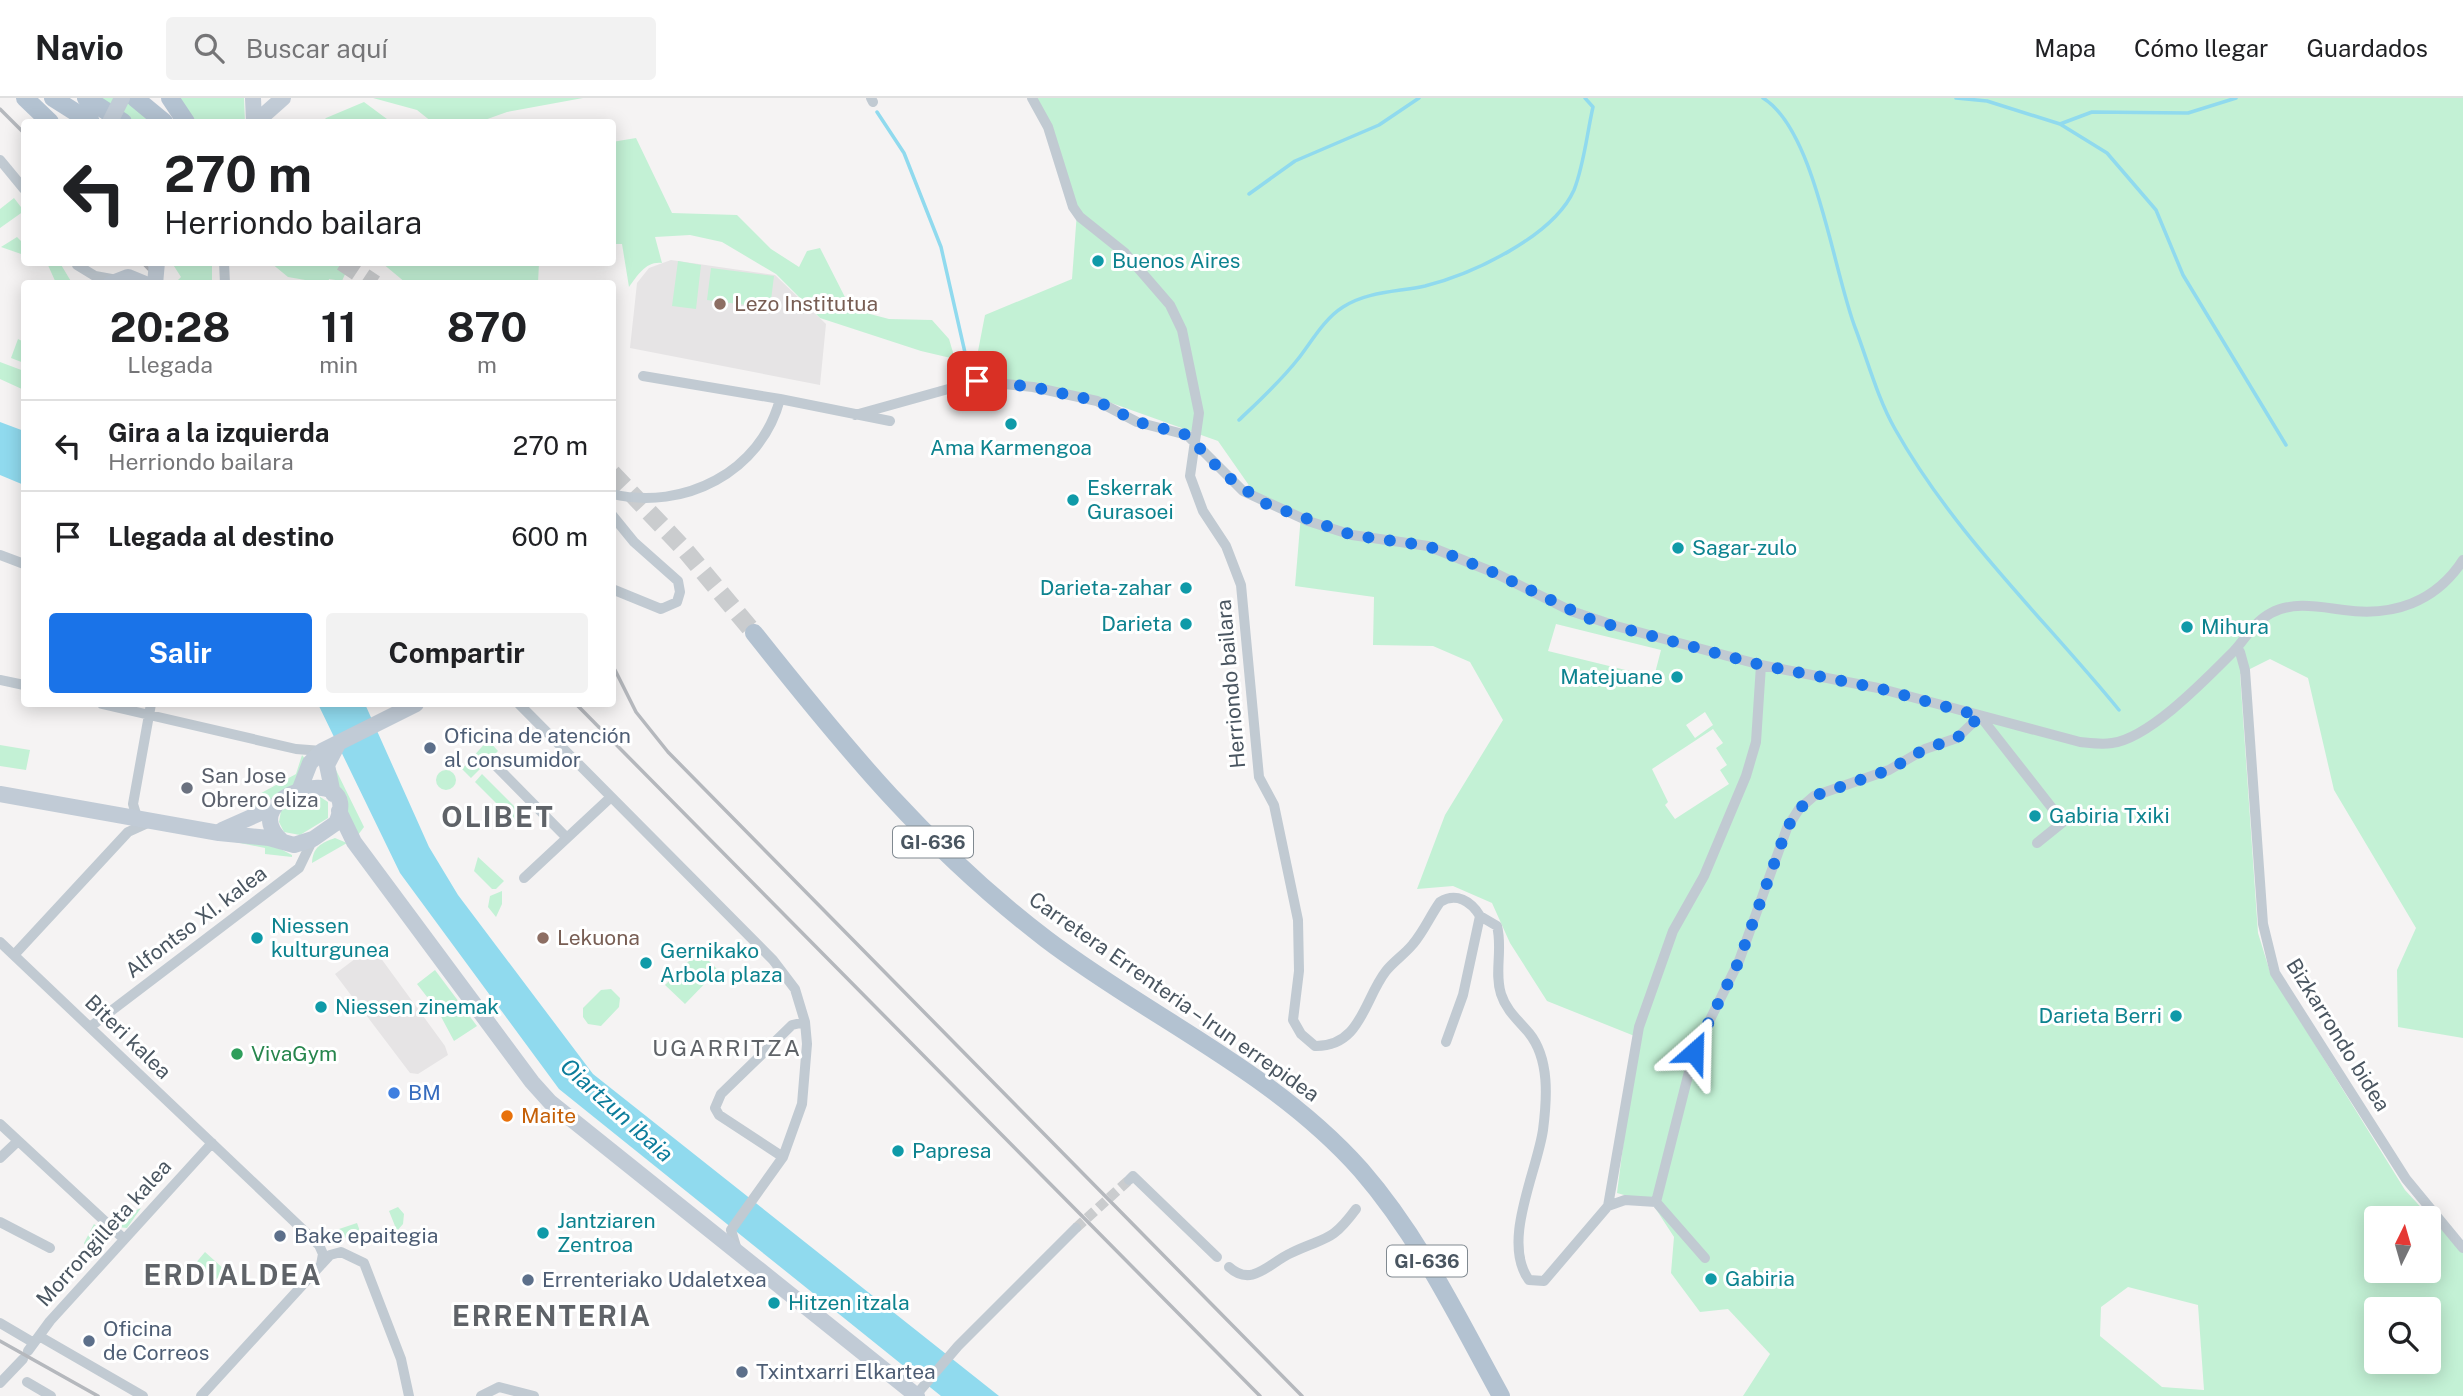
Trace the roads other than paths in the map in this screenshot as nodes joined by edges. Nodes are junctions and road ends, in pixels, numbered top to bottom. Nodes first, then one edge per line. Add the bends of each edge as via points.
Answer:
1 (25, 98) edge
2 (53, 98) edge
3 (86, 98) edge
4 (122, 98) edge
5 (135, 98) edge
6 (170, 98) edge
7 (253, 98) edge
8 (283, 98) edge
9 (1032, 98) edge
10 (47, 119) edge
11 (85, 119) edge
12 (112, 119) edge
13 (118, 119) edge
14 (160, 119) edge
15 (184, 119) edge
16 (255, 119) edge
17 (258, 119) edge
18 (0, 160) edge
19 (21, 185) edge
20 (79, 266) edge
21 (129, 276) edge
22 (643, 376) dead end
23 (780, 399) junction
24 (855, 415) junction
25 (890, 421) dead end
26 (1194, 440) junction
27 (616, 495) edge
28 (616, 519) edge
29 (0, 555) edge
30 (2463, 560) edge
31 (21, 563) edge
32 (616, 591) edge
33 (754, 633) tunnel mouth
34 (2235, 650) junction
35 (1761, 665) junction
36 (0, 680) edge
37 (21, 685) edge
38 (131, 707) edge
39 (410, 707) edge
40 (522, 707) edge
41 (150, 709) edge
42 (1980, 716) junction
43 (338, 744) junction
44 (322, 751) junction
45 (497, 767) dead end
46 (299, 791) junction
47 (0, 794) edge
48 (333, 794) junction
49 (611, 797) junction
50 (275, 807) junction
51 (340, 811) junction
52 (147, 820) junction
53 (212, 831) junction
54 (320, 835) junction
55 (567, 838) junction
56 (282, 841) junction
57 (354, 842) junction
58 (2037, 843) dead end
59 (524, 878) dead end
60 (1480, 916) junction
61 (0, 942) edge
62 (14, 955) junction
63 (805, 1022) junction
64 (90, 1027) junction
65 (1446, 1042) dead end
66 (0, 1124) edge
67 (18, 1141) junction
68 (212, 1143) junction
69 (783, 1157) junction
70 (0, 1158) edge
71 (1129, 1180) dead end
72 (1656, 1202) junction
73 (1608, 1206) junction
74 (1356, 1209) dead end
75 (0, 1222) edge
76 (707, 1228) junction
77 (1076, 1228) tunnel mouth
78 (731, 1230) junction
79 (124, 1239) junction
80 (50, 1248) dead end
81 (2463, 1248) edge
82 (737, 1253) junction
83 (1217, 1257) dead end
84 (1705, 1258) dead end
85 (321, 1265) junction
86 (1229, 1267) dead end
87 (0, 1323) edge
88 (31, 1347) junction
89 (13, 1370) junction
90 (0, 1374) edge
91 (27, 1382) junction
92 (0, 1383) edge
93 (919, 1393) edge
94 (486, 1395) edge
95 (51, 1396) edge
96 (143, 1396) edge
97 (201, 1396) edge
98 (409, 1396) edge
99 (534, 1396) edge
100 (1502, 1396) edge

1 - 10 main road
2 - 11 main road
3 - 13 main road
4 - 12 main road, bridge
5 - 14 main road
6 - 15 main road
7 - 16 main road
8 - 17 main road
9 - 26 street, Herriondo bailara via 1048,127 1073,207 1125,253 1177,316 1199,413
18 - 19 street
20 - 21 street via 95,276
22 - 23 street
23 - 24 street
23 - 27 street via 763,442 736,470 697,488 651,499
24 - 25 street
24 - 26 street via 968,382 987,381 1097,401 1138,422
26 - 35 street via 1243,491 1279,510 1352,535 1428,546 1592,620
26 - 60 street, Herriondo bailara via 1193,489 1226,546 1241,585 1259,777 1274,805 1284,864 1295,895 1299,971 1292,1009 1296,1028 1315,1046 1334,1044 1357,1025 1384,973 1413,944 1440,902 1458,897
28 - 32 street via 634,542 671,572 680,592 677,602 661,609
29 - 31 street
30 - 34 street via 2435,592 2410,605 2376,612 2287,608 2262,618
33 - 100 main road, Carretera Errenteria – Irun errepidea / GI-636 via 859,764 956,865 1048,941 1242,1069 1333,1141 1386,1200 1417,1244
34 - 42 street via 2159,719 2112,743 2080,743
34 - 81 street, Bizkarrondo bidea via 2240,652 2245,670 2263,924 2275,973 2406,1178
35 - 42 street via 1878,688
35 - 73 street via 1756,742 1746,776 1704,876 1673,931 1639,1027
36 - 37 street
38 - 41 street
39 - 43 main road
40 - 49 street
41 - 44 street via 296,749
41 - 52 street via 133,804 136,814
42 - 58 street via 2063,822
42 - 72 street via 1957,738 1925,749 1889,770 1814,796 1799,809 1787,828 1739,961 1694,1052
43 - 44 main road
43 - 48 main road via 327,765
44 - 46 main road via 310,763
45 - 55 street
46 - 48 main road via 317,786
46 - 50 main road
47 - 52 main road
48 - 51 main road
49 - 55 street
49 - 63 street via 763,949 795,989
50 - 53 main road via 235,826
50 - 56 main road via 271,826
51 - 54 main road via 336,823
51 - 57 main road
52 - 53 main road
52 - 62 street via 128,832
53 - 56 main road
54 - 56 main road via 294,845
54 - 57 main road via 341,834
54 - 64 street, Alfontso XI. kalea via 299,869
55 - 59 street
57 - 76 main road via 541,1092
60 - 65 street via 1463,995
60 - 73 street via 1497,926 1501,994 1536,1045 1546,1086 1543,1130 1521,1221 1522,1265 1529,1280 1544,1281
61 - 62 street, Biteri kalea
62 - 64 street, Biteri kalea
63 - 69 street via 802,1104
63 - 69 street via 792,1025 721,1094 715,1108
64 - 68 street, Biteri kalea
66 - 67 street
67 - 70 street
67 - 79 street
68 - 79 street, Morrongilleta kalea
68 - 85 street, Biteri kalea via 319,1245
69 - 78 street
71 - 83 street via 1133,1176
72 - 73 street via 1625,1200
72 - 84 street
74 - 86 street via 1325,1242 1291,1253 1258,1273 1237,1275
75 - 80 street
76 - 78 street
76 - 82 main road
77 - 93 street via 952,1352
78 - 82 street
79 - 88 street, Morrongilleta kalea
82 - 93 main road
85 - 97 street
85 - 98 street via 341,1252 365,1263 401,1359
87 - 88 street
88 - 89 street, Morrongilleta kalea
88 - 91 street
88 - 96 street
89 - 90 street
89 - 92 street, Morrongilleta kalea
91 - 92 street
91 - 95 street
94 - 99 street via 499,1387

